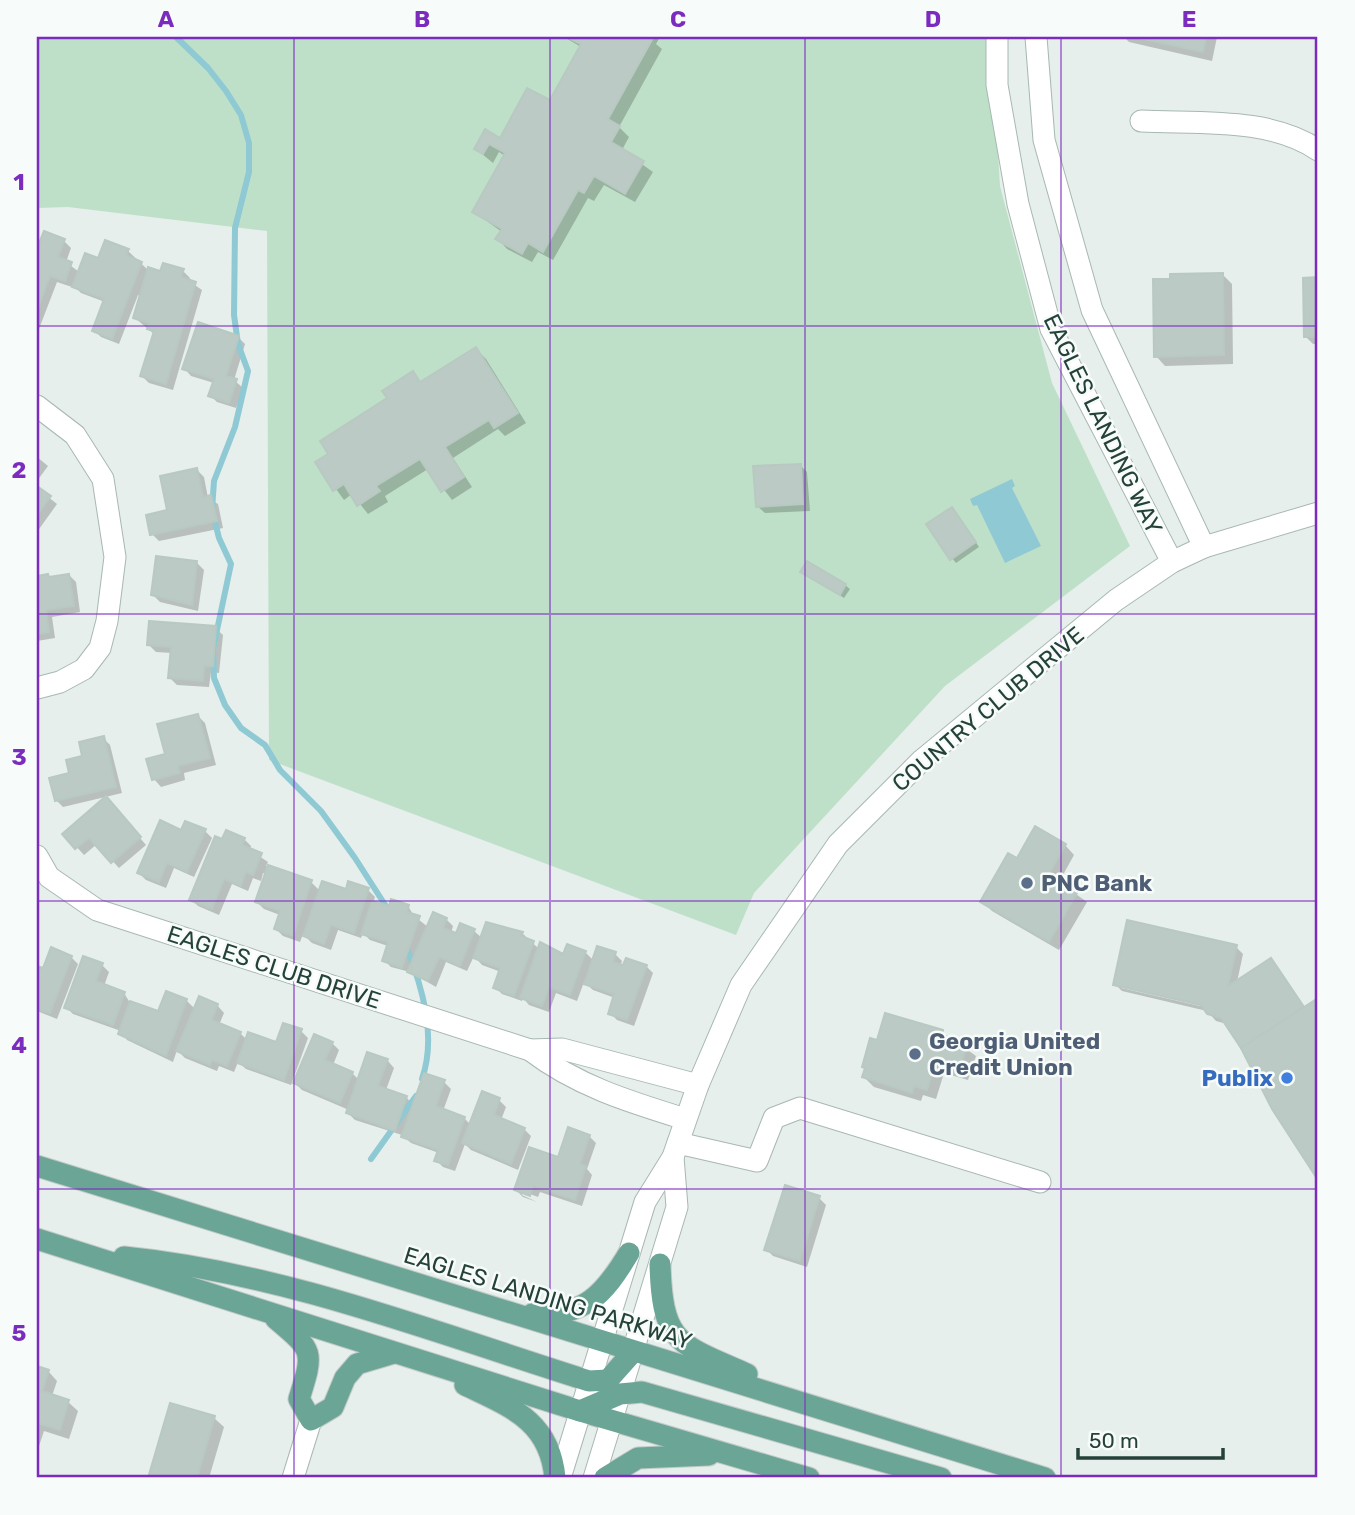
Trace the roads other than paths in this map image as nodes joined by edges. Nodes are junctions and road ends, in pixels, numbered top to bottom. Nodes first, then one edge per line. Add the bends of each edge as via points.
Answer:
1 (997, 37) edge
2 (1036, 37) edge
3 (1141, 121) dead end
4 (1318, 150) edge
5 (37, 406) edge
6 (1318, 513) edge
7 (1204, 547) junction
8 (1172, 562) junction
9 (37, 688) edge
10 (37, 856) edge
11 (530, 1050) junction
12 (698, 1085) junction
13 (685, 1119) junction
14 (676, 1150) junction
15 (37, 1166) edge
16 (1040, 1182) dead end
17 (37, 1239) edge
18 (80, 1252) junction
19 (629, 1253) junction
20 (660, 1264) junction
21 (266, 1311) junction
22 (504, 1312) junction
23 (601, 1342) junction
24 (633, 1352) junction
25 (397, 1353) junction
26 (589, 1381) junction
27 (620, 1394) junction
28 (830, 1410) junction
29 (580, 1411) junction
30 (311, 1420) junction
31 (612, 1420) junction
32 (730, 1455) junction
33 (293, 1478) edge
34 (558, 1478) edge
35 (594, 1478) edge
36 (605, 1478) edge
37 (809, 1478) edge
38 (941, 1478) edge
39 (1045, 1478) edge

1 - 8 street, EAGLES LANDING WAY via 997,85 1018,204 1051,329
2 - 7 street, EAGLES LANDING WAY via 1044,140 1092,310
3 - 4 street via 1238,126 1299,137
5 - 9 street via 75,435 103,479 115,557 100,648 84,669
6 - 7 street, COUNTRY CLUB DRIVE
7 - 8 street, COUNTRY CLUB DRIVE
8 - 12 street, COUNTRY CLUB DRIVE via 1116,600 922,760 838,844 741,985
10 - 11 street, EAGLES CLUB DRIVE via 49,877 97,910
11 - 12 street via 562,1049
11 - 13 street via 558,1071 609,1095
12 - 13 street, COUNTRY CLUB DRIVE
13 - 14 street, COUNTRY CLUB DRIVE
14 - 16 street via 757,1161 774,1118 800,1108
14 - 19 street, COUNTRY CLUB DRIVE via 645,1202
14 - 20 street, COUNTRY CLUB DRIVE via 677,1208
15 - 22 main road, EAGLES LANDING PARKWAY
17 - 18 main road
18 - 21 main road
18 - 26 main road via 182,1263 285,1285
19 - 22 main road via 611,1282 591,1301 567,1313
19 - 23 street, COUNTRY CLUB DRIVE
20 - 24 street, COUNTRY CLUB DRIVE
20 - 28 main road via 665,1319 686,1345
21 - 25 main road
21 - 30 main road via 304,1343 310,1362 299,1399
22 - 23 main road, EAGLES LANDING PARKWAY
23 - 24 main road, EAGLES LANDING PARKWAY
23 - 26 street, COUNTRY CLUB DRIVE
24 - 26 main road via 607,1380
24 - 27 street, COUNTRY CLUB DRIVE
24 - 28 main road, EAGLES LANDING PARKWAY
25 - 29 main road
25 - 30 main road via 357,1364 345,1378 333,1407
25 - 34 main road via 522,1414 537,1427 552,1454
26 - 29 street, COUNTRY CLUB DRIVE
27 - 29 main road
27 - 31 street, COUNTRY CLUB DRIVE
27 - 38 main road via 642,1392 679,1400
28 - 39 main road, EAGLES LANDING PARKWAY
29 - 31 main road
29 - 34 street, COUNTRY CLUB DRIVE
30 - 33 street
31 - 32 main road
31 - 35 street, COUNTRY CLUB DRIVE
32 - 36 main road via 638,1458
32 - 37 main road

